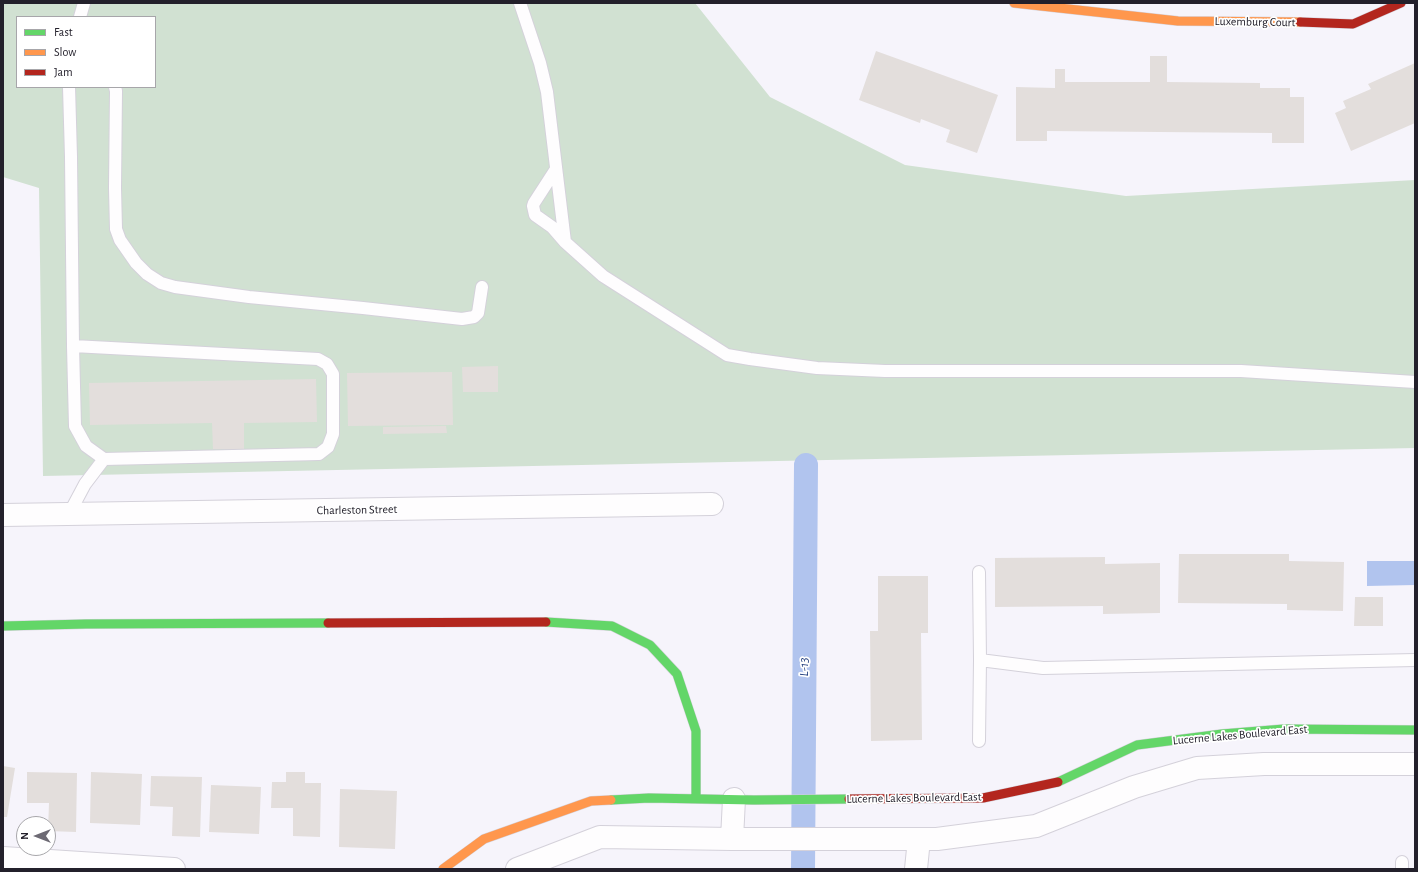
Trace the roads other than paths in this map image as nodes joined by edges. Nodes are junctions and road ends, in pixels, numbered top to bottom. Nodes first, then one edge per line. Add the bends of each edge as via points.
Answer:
1 (84, 3) edge
2 (520, 3) edge
3 (1014, 3) edge
4 (1401, 3) edge
5 (1106, 8) edge
6 (80, 16) edge
7 (69, 88) edge
8 (115, 88) edge
9 (556, 169) junction
10 (565, 242) junction
11 (482, 287) dead end
12 (73, 346) junction
13 (1415, 382) edge
14 (104, 459) junction
15 (712, 504) dead end
16 (69, 514) junction
17 (3, 515) edge
18 (979, 572) dead end
19 (3, 626) edge
20 (980, 660) junction
21 (1415, 660) edge
22 (1415, 730) edge
23 (979, 741) dead end
24 (1415, 764) edge
25 (696, 799) junction
26 (744, 799) junction
27 (732, 839) junction
28 (919, 839) junction
29 (3, 858) edge
30 (174, 869) edge
31 (443, 869) edge
32 (517, 869) edge
33 (916, 869) edge

1 - 6 lane
2 - 9 lane via 547,92
3 - 5 street, Luxemburg Court
4 - 5 street, Luxemburg Court via 1353,24 1178,21
7 - 12 lane
8 - 11 lane via 116,229 120,240 136,263 161,283 249,297 462,319 474,317 478,313
9 - 10 lane
9 - 10 lane via 534,203 533,211
10 - 13 lane via 603,276 727,355 750,359 817,368 886,371 1241,370
12 - 14 lane via 75,426 86,446
12 - 14 lane via 318,359 327,364 332,374 333,434 328,447 319,454
14 - 16 lane via 85,484
15 - 16 street, Charleston Street
16 - 17 street, Charleston Street
18 - 20 lane
19 - 25 street via 552,622 612,626 650,645 677,674 696,731
20 - 21 lane via 1043,668
20 - 23 lane
22 - 26 street, Lucerne Lakes Boulevard East via 1284,730 1222,734 1137,745 1056,783 983,798
24 - 28 street via 1264,764 1197,768 1134,787 1036,826
25 - 26 street, Lucerne Lakes Boulevard East
25 - 31 street, Lucerne Lakes Boulevard East via 591,801 484,839
26 - 27 street
27 - 28 street
27 - 32 street via 600,837
28 - 33 street
29 - 30 street

